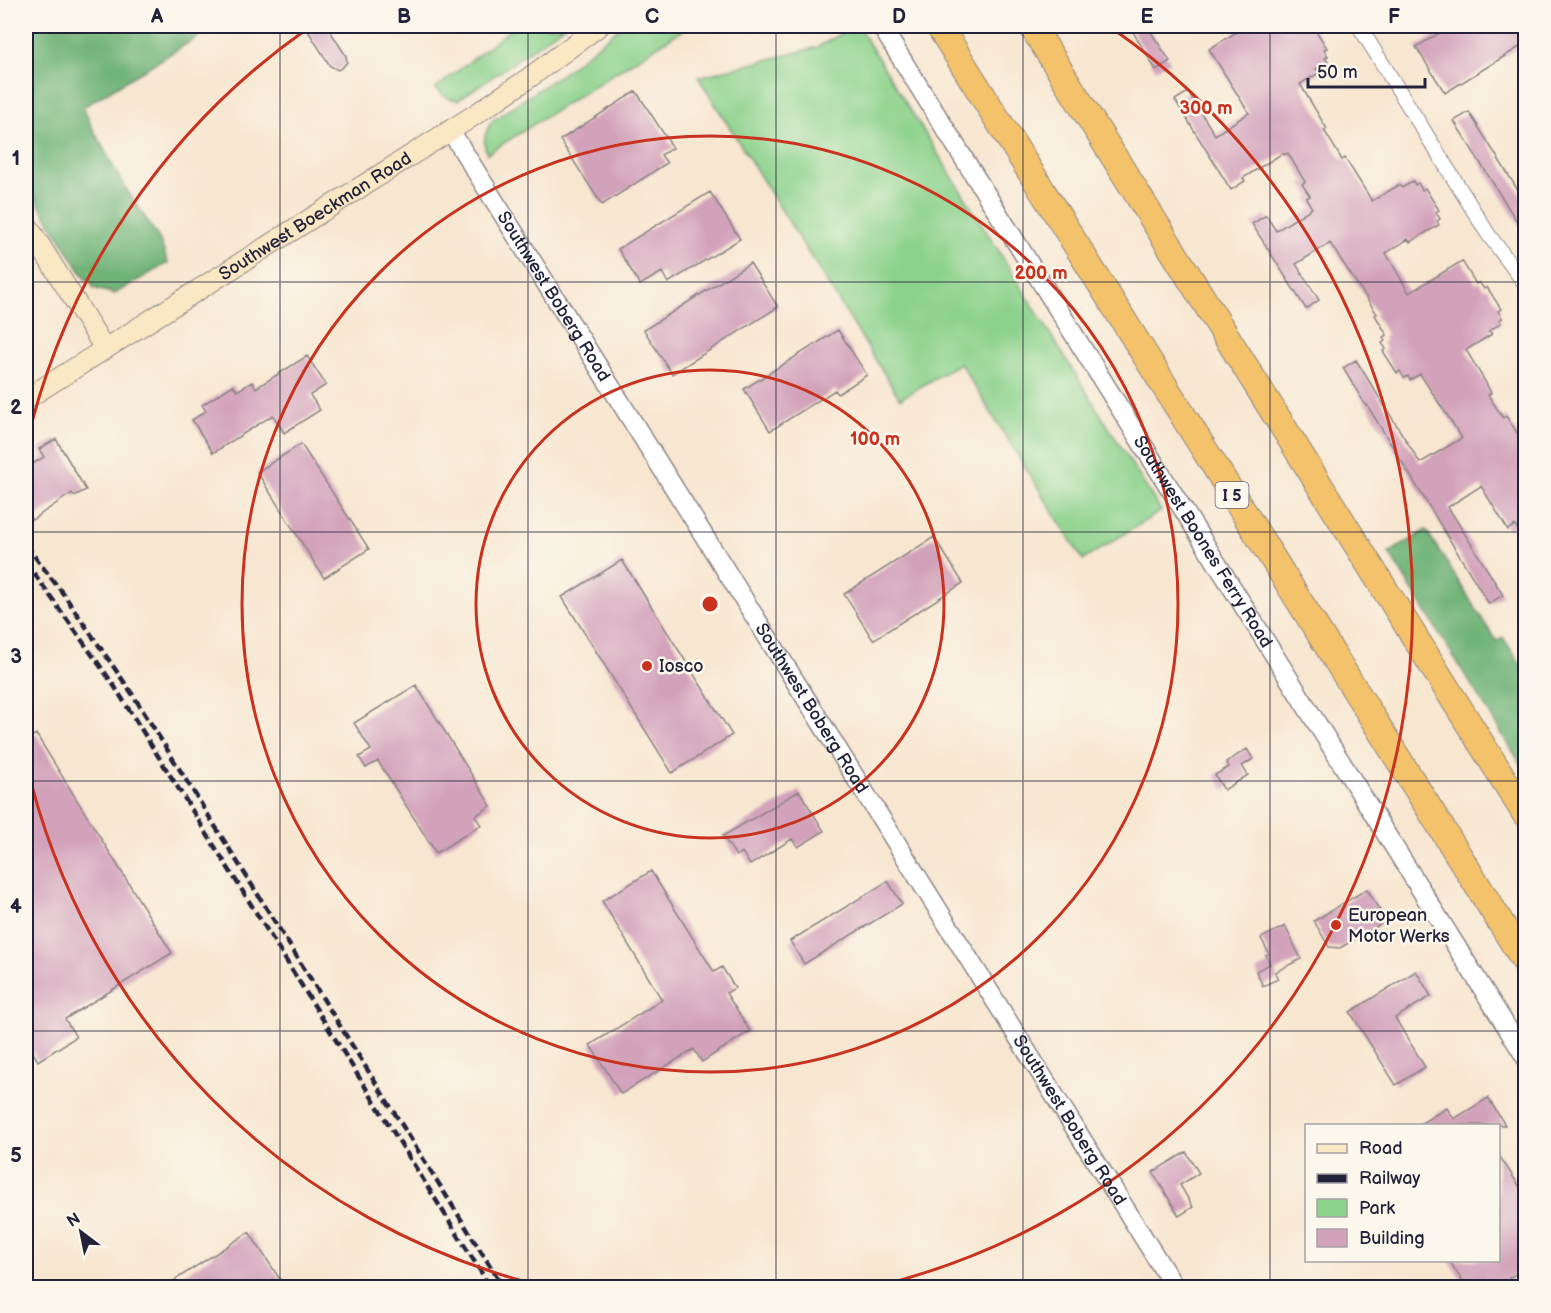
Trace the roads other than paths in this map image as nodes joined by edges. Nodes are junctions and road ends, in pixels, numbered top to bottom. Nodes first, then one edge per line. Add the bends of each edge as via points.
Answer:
1 (599, 26) edge
2 (881, 26) edge
3 (939, 26) edge
4 (1032, 26) edge
5 (1359, 26) edge
6 (450, 130) junction
7 (26, 223) edge
8 (1526, 285) edge
9 (105, 349) junction
10 (26, 399) edge
11 (1526, 815) edge
12 (1526, 963) edge
13 (1526, 1058) edge
14 (1175, 1287) edge

1 - 6 main road, Southwest Boeckman Road
2 - 13 street, Southwest Boones Ferry Road
3 - 12 highway, I 5
4 - 11 highway
5 - 8 street via 1488,234
6 - 9 main road, Southwest Boeckman Road
6 - 14 street, Southwest Boberg Road
7 - 9 main road
9 - 10 main road, Southwest Boeckman Road

